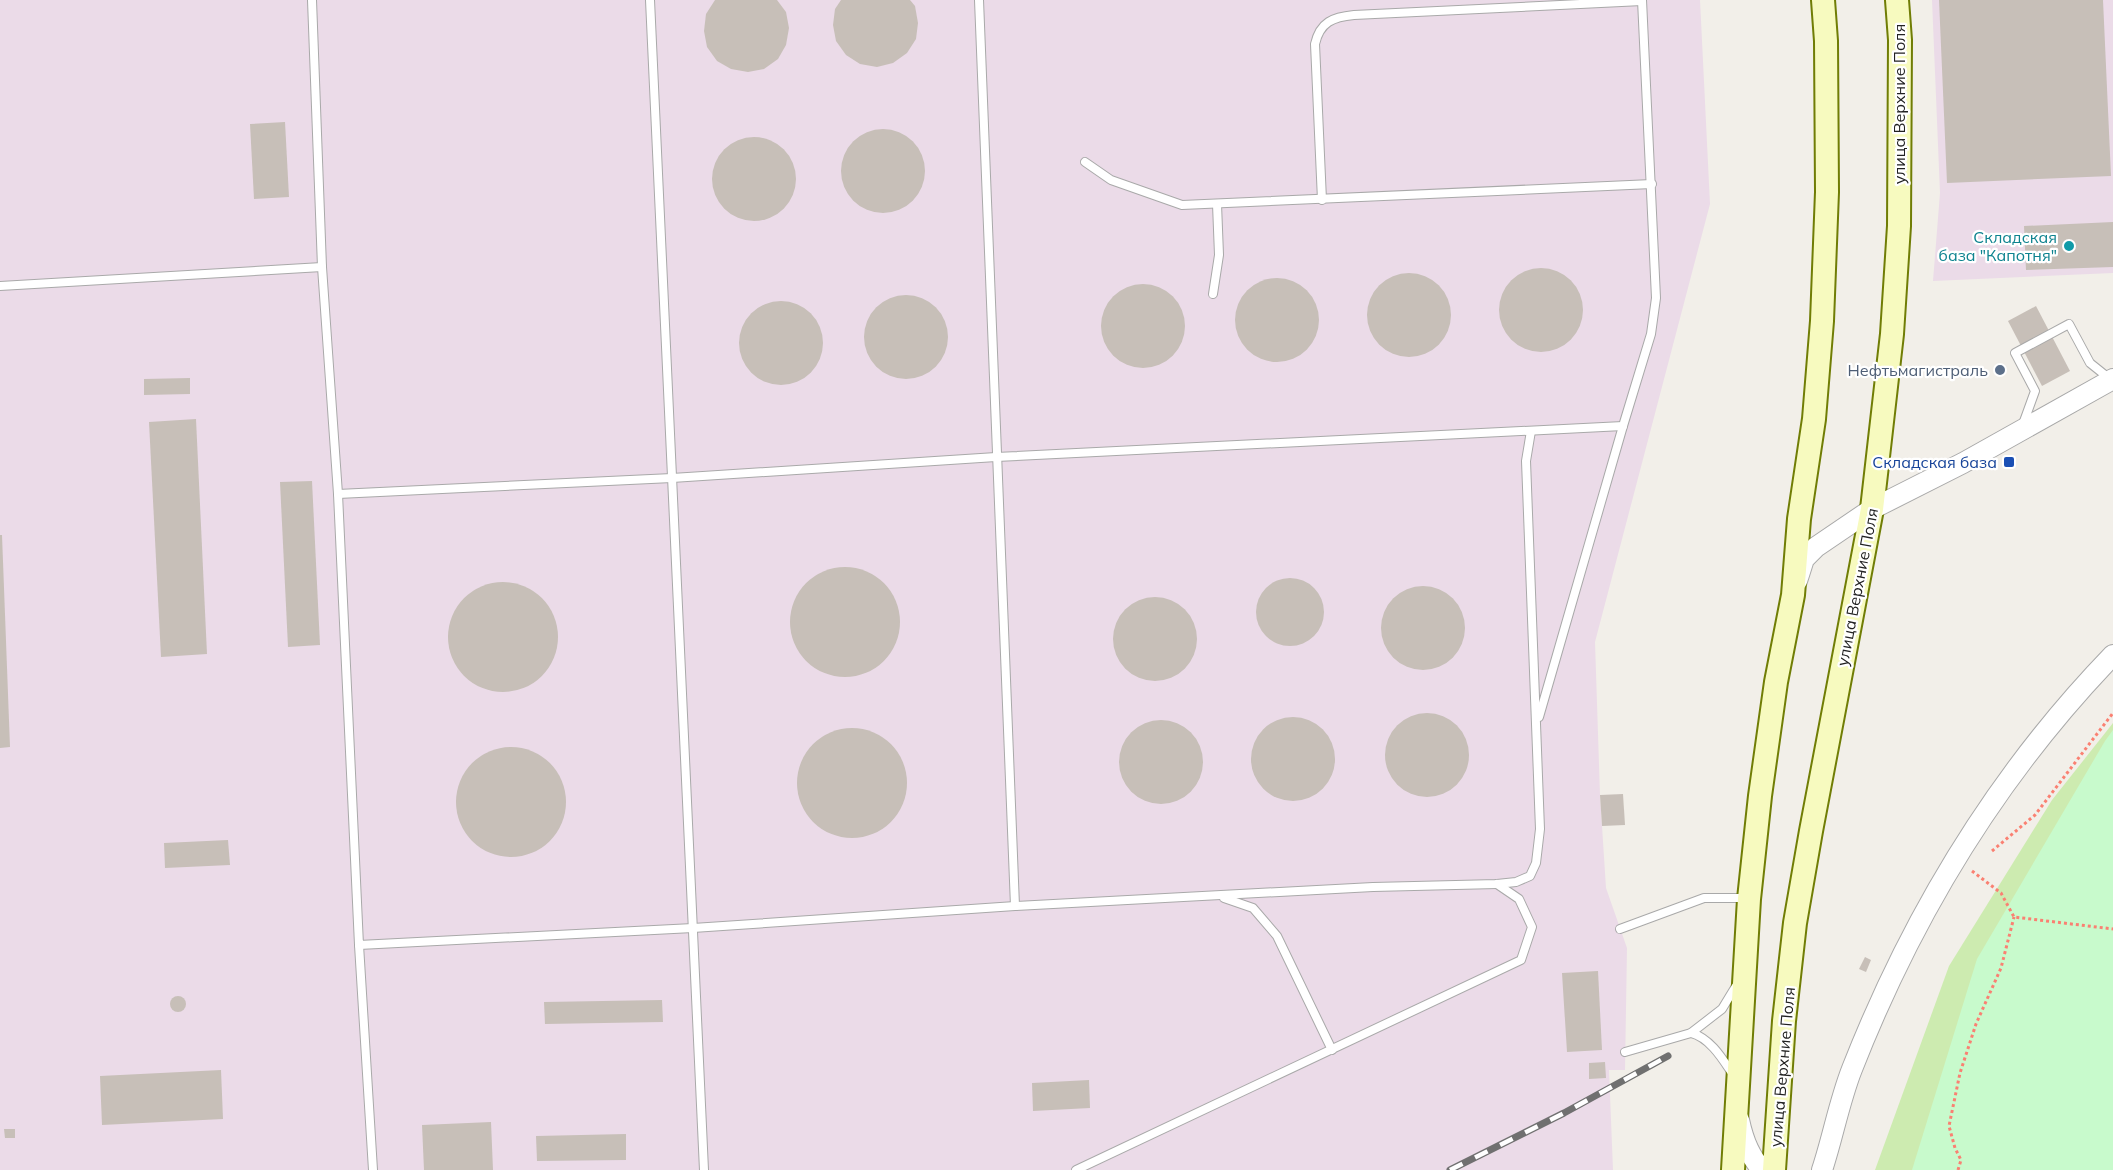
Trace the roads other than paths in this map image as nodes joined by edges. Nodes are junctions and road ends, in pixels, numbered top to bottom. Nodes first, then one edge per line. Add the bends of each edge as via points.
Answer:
1 (312, 0) edge
2 (650, 0) edge
3 (979, 0) edge
4 (1823, 0) edge
5 (1897, 0) edge
6 (1642, 1) edge
7 (1085, 162) dead end
8 (1652, 184) junction
9 (1322, 200) junction
10 (1217, 204) junction
11 (322, 267) junction
12 (0, 286) edge
13 (1213, 294) dead end
14 (2112, 379) edge
15 (1623, 426) junction
16 (2021, 430) junction
17 (1531, 431) junction
18 (996, 457) junction
19 (672, 478) junction
20 (339, 494) junction
21 (1872, 509) junction
22 (1793, 595) junction
23 (2113, 655) edge
24 (1538, 723) junction
25 (1497, 884) junction
26 (1220, 897) junction
27 (1749, 898) junction
28 (1015, 906) junction
29 (693, 928) junction
30 (1620, 929) dead end
31 (359, 945) junction
32 (1743, 974) junction
33 (1691, 1033) junction
34 (1332, 1050) junction
35 (1625, 1052) dead end
36 (1739, 1088) junction
37 (1738, 1115) junction
38 (1820, 1167) edge
39 (373, 1170) edge
40 (704, 1170) edge
41 (1076, 1170) edge
42 (1733, 1170) edge
43 (1763, 1170) edge
44 (1774, 1170) edge

1 - 11 lane
2 - 19 lane
3 - 18 lane
4 - 22 main road via 1827,192 1822,321
5 - 21 main road, улица Верхние Поля via 1899,226 1892,334
6 - 8 lane
6 - 9 lane via 1366,14 1331,21 1318,31 1315,44
7 - 10 lane via 1111,180 1182,205
8 - 9 lane
8 - 15 lane via 1656,298 1651,334
9 - 10 lane
10 - 13 lane via 1219,255
11 - 12 lane
11 - 20 lane
14 - 16 street
14 - 16 lane via 2090,363 2069,324 2015,353 2035,391
15 - 17 lane
15 - 24 lane
16 - 21 street
17 - 18 lane
17 - 24 lane via 1526,461
18 - 19 lane
18 - 28 lane
19 - 20 lane
19 - 29 lane
20 - 31 lane
21 - 22 street via 1804,559
21 - 44 main road, улица Верхние Поля via 1795,923
22 - 27 main road via 1776,681
23 - 38 street via 2061,711 1991,802 1930,901 1850,1072
24 - 25 lane via 1540,829 1536,863 1530,876
25 - 26 lane
25 - 34 lane via 1519,899 1532,927 1521,960
26 - 28 lane
26 - 34 lane via 1253,908 1277,936
27 - 30 lane via 1704,898
27 - 32 main road
28 - 29 lane
29 - 31 lane
29 - 40 lane
31 - 39 lane
32 - 33 lane via 1722,1009
32 - 36 main road
33 - 35 lane
33 - 36 lane via 1717,1051
34 - 41 lane
36 - 37 main road
37 - 42 main road
37 - 43 street via 1752,1158

